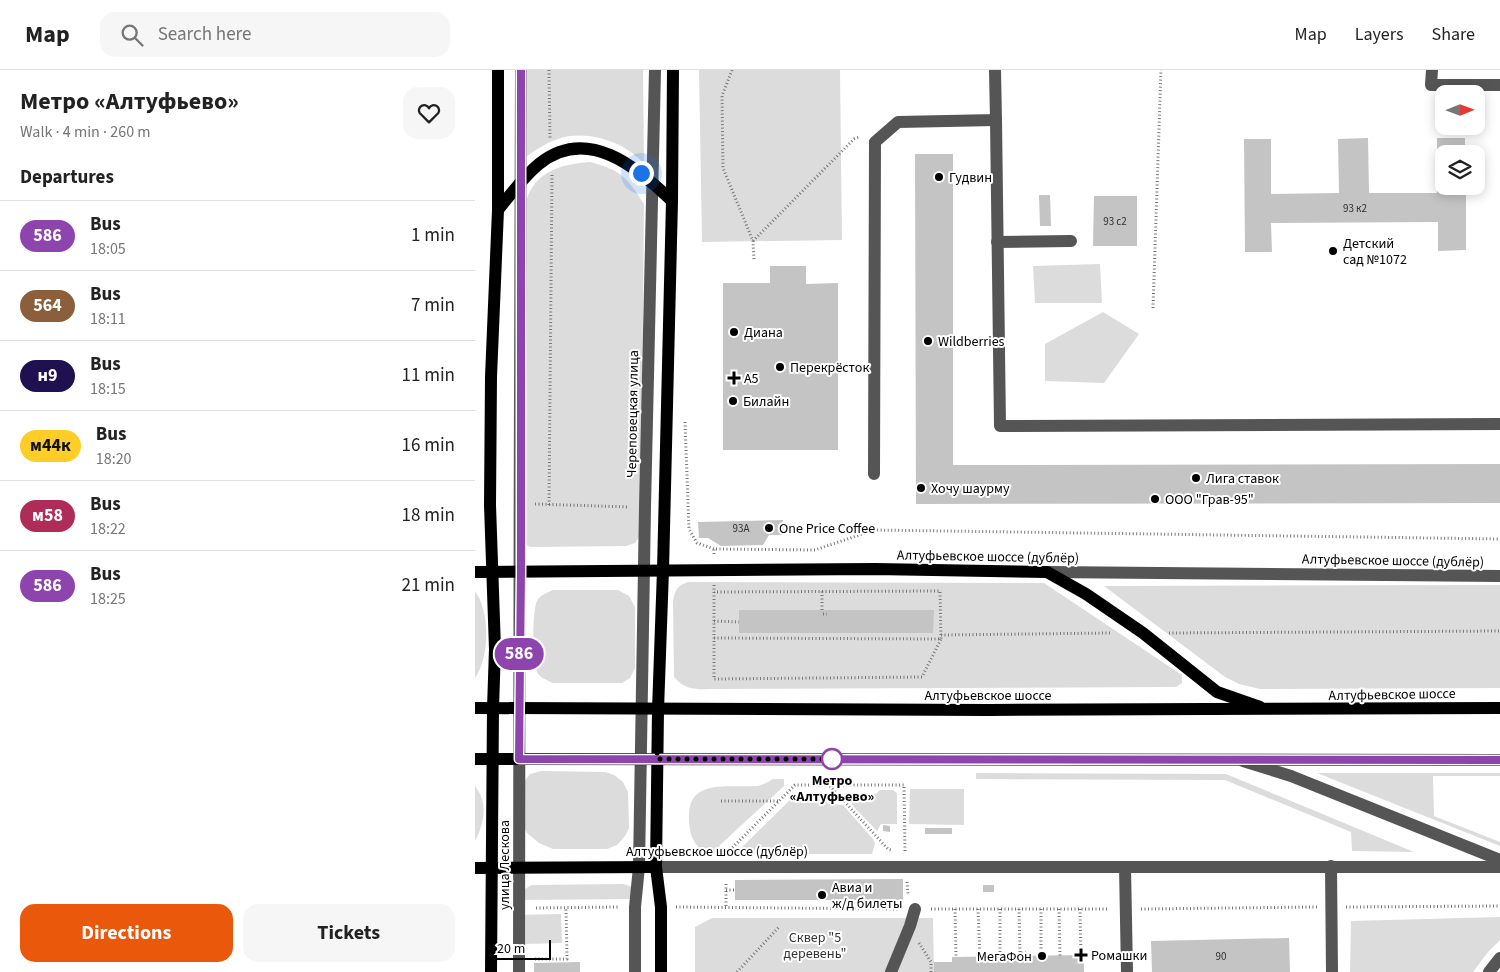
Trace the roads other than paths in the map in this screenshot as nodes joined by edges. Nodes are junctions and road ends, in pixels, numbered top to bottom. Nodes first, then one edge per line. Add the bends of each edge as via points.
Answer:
1 (498, 70) edge
2 (521, 70) edge
3 (655, 70) edge
4 (673, 70) edge
5 (995, 70) edge
6 (1432, 70) edge
7 (1500, 85) edge
8 (996, 120) junction
9 (520, 183) junction
10 (653, 183) junction
11 (672, 201) junction
12 (498, 210) junction
13 (1071, 240) dead end
14 (997, 242) junction
15 (1500, 424) edge
16 (874, 474) dead end
17 (644, 570) junction
18 (663, 570) junction
19 (475, 572) edge
20 (494, 572) junction
21 (521, 572) junction
22 (1047, 572) junction
23 (1500, 576) edge
24 (475, 708) edge
25 (493, 708) junction
26 (1500, 708) edge
27 (518, 709) junction
28 (641, 710) junction
29 (658, 710) junction
30 (1269, 710) junction
31 (475, 759) edge
32 (493, 759) junction
33 (519, 759) junction
34 (641, 759) junction
35 (657, 759) junction
36 (1241, 760) junction
37 (1500, 760) edge
38 (1500, 860) edge
39 (655, 866) junction
40 (1331, 866) junction
41 (639, 867) junction
42 (1125, 867) junction
43 (1500, 867) edge
44 (475, 868) edge
45 (491, 868) junction
46 (519, 868) junction
47 (911, 909) road end
48 (1500, 958) edge
49 (491, 972) edge
50 (519, 972) edge
51 (635, 972) edge
52 (661, 972) edge
53 (891, 972) edge
54 (1127, 972) edge
55 (1332, 972) edge
56 (1489, 972) edge

1 - 12 main road
2 - 9 street
3 - 10 street, Череповецкая улица
4 - 11 main road
5 - 8 street
6 - 7 street via 1431,85
8 - 14 street
8 - 16 street via 897,122 875,142
9 - 10 main road via 539,164 560,152 592,149 628,163
9 - 12 main road
9 - 21 street
10 - 11 main road
10 - 17 street, Череповецкая улица
11 - 18 main road
12 - 20 main road via 491,377 490,505
13 - 14 street
14 - 15 street via 1000,426
17 - 18 main road, Алтуфьевское шоссе (дублёр)
17 - 21 main road, Алтуфьевское шоссе (дублёр)
17 - 28 street, Череповецкая улица
18 - 22 main road, Алтуфьевское шоссе (дублёр)
18 - 29 main road
19 - 20 main road, Алтуфьевское шоссе (дублёр)
20 - 21 main road, Алтуфьевское шоссе (дублёр)
20 - 25 main road
21 - 27 street
22 - 23 street, Алтуфьевское шоссе (дублёр)
22 - 30 main road via 1143,633 1217,692
24 - 25 main road, Алтуфьевское шоссе
25 - 27 main road, Алтуфьевское шоссе
25 - 32 main road
26 - 30 main road, Алтуфьевское шоссе
27 - 28 main road, Алтуфьевское шоссе
27 - 33 street
28 - 29 main road, Алтуфьевское шоссе
28 - 34 street, Череповецкая улица
29 - 30 main road, Алтуфьевское шоссе
29 - 35 main road
31 - 32 main road
32 - 33 main road
32 - 45 main road, улица Лескова
33 - 34 main road
33 - 46 street, улица Лескова
34 - 35 main road
34 - 41 street
35 - 36 main road
35 - 39 main road
36 - 37 main road
36 - 38 street via 1291,776
39 - 41 main road, Алтуфьевское шоссе (дублёр)
39 - 42 street, Алтуфьевское шоссе (дублёр)
39 - 52 main road via 661,907
40 - 42 street, Алтуфьевское шоссе (дублёр)
40 - 43 street, Алтуфьевское шоссе (дублёр)
40 - 55 street
41 - 46 main road, Алтуфьевское шоссе (дублёр)
41 - 51 street
42 - 54 street
44 - 45 main road, Алтуфьевское шоссе (дублёр)
45 - 46 main road, Алтуфьевское шоссе (дублёр)
45 - 49 main road, улица Лескова
46 - 50 street, улица Лескова
47 - 53 street via 910,926
48 - 56 street

